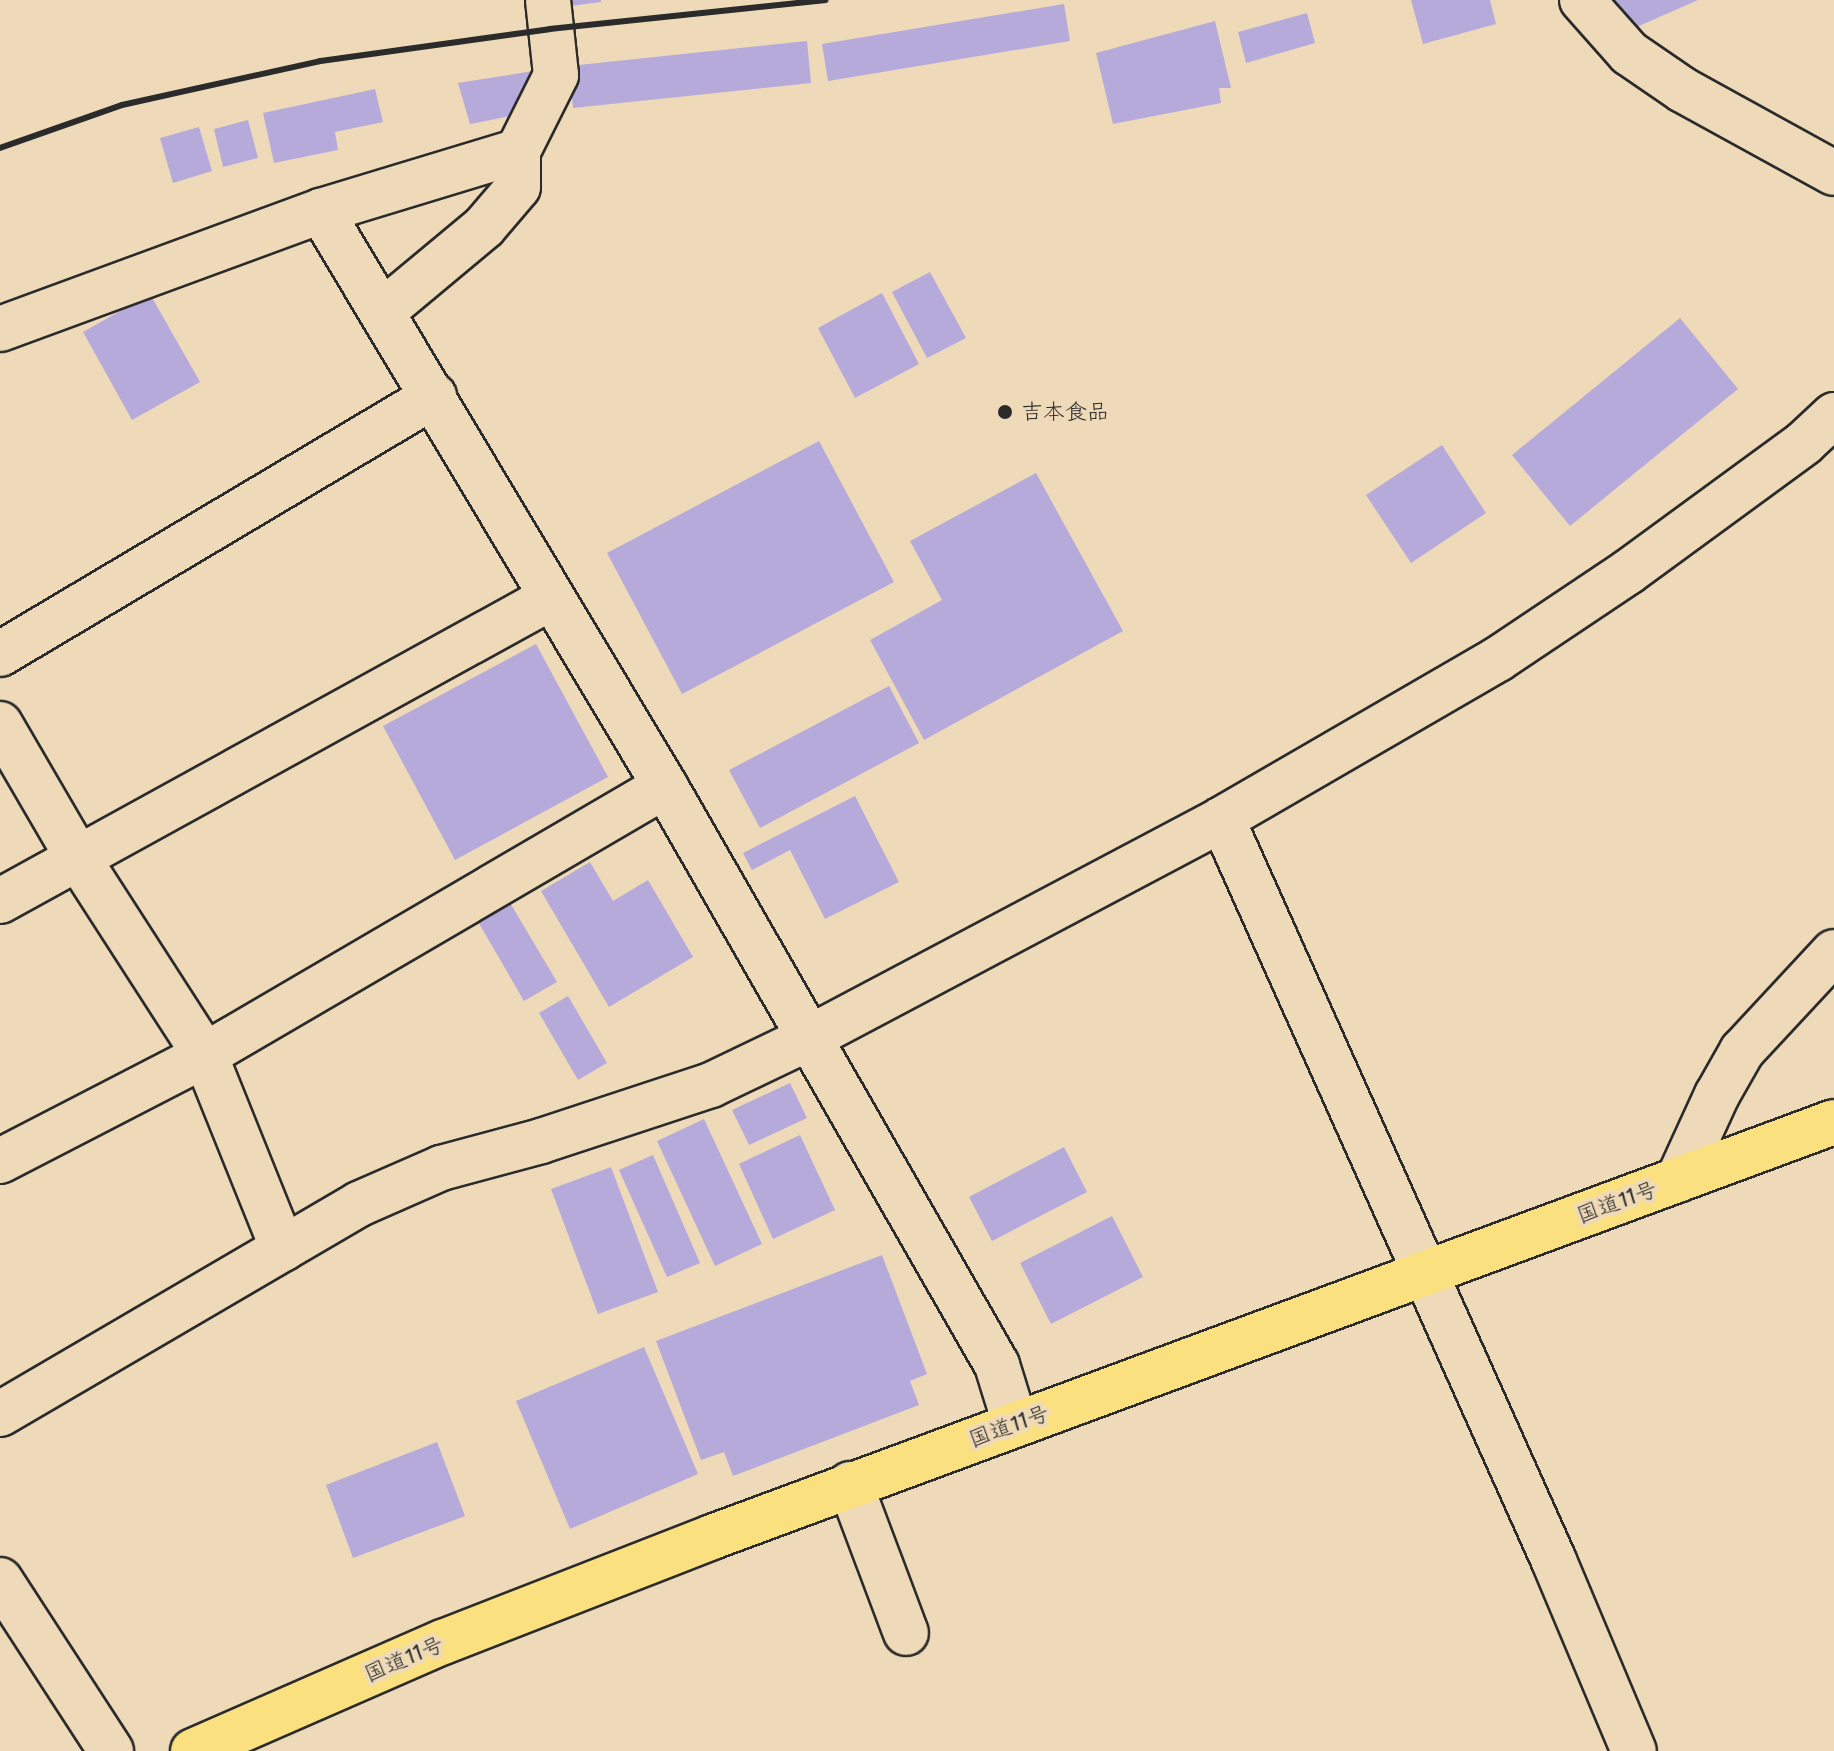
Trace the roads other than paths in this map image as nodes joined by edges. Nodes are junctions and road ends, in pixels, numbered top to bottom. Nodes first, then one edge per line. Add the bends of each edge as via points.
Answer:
1 (548, 0) edge
2 (1582, 0) edge
3 (518, 151) junction
4 (1834, 173) edge
5 (321, 211) junction
6 (382, 312) junction
7 (0, 329) edge
8 (434, 396) junction
9 (1834, 415) edge
10 (552, 597) junction
11 (0, 654) edge
12 (0, 724) edge
13 (665, 786) junction
14 (1222, 819) junction
15 (78, 858) junction
16 (0, 901) edge
17 (1834, 952) edge
18 (809, 1038) junction
19 (205, 1055) junction
20 (1834, 1122) edge
21 (0, 1161) edge
22 (1678, 1180) junction
23 (283, 1249) junction
24 (1424, 1272) junction
25 (0, 1414) edge
26 (1015, 1423) junction
27 (850, 1484) junction
28 (0, 1580) edge
29 (906, 1633) dead end
30 (111, 1751) edge
31 (193, 1751) edge
32 (1634, 1751) edge

1 - 3 street via 556,75
2 - 4 street via 1629,53 1672,83
3 - 5 street
3 - 6 street via 518,187 484,227
5 - 6 street
5 - 7 street
6 - 8 street
8 - 10 street
8 - 11 street
9 - 14 street via 1804,443 1628,572 1498,659
10 - 13 street
10 - 15 street
12 - 15 street
13 - 18 street
13 - 19 street
14 - 18 street
14 - 24 street
15 - 16 street
15 - 19 street
17 - 22 street via 1742,1051
18 - 23 street via 711,1085 441,1168 359,1204
18 - 26 street via 997,1365
19 - 21 street
19 - 23 street
20 - 22 highway, 国道11号
22 - 24 highway, 国道11号
23 - 25 street
24 - 26 highway, 国道11号
24 - 32 street
26 - 27 highway, 国道11号
27 - 29 street
27 - 31 highway, 国道11号 via 443,1642
28 - 30 street

